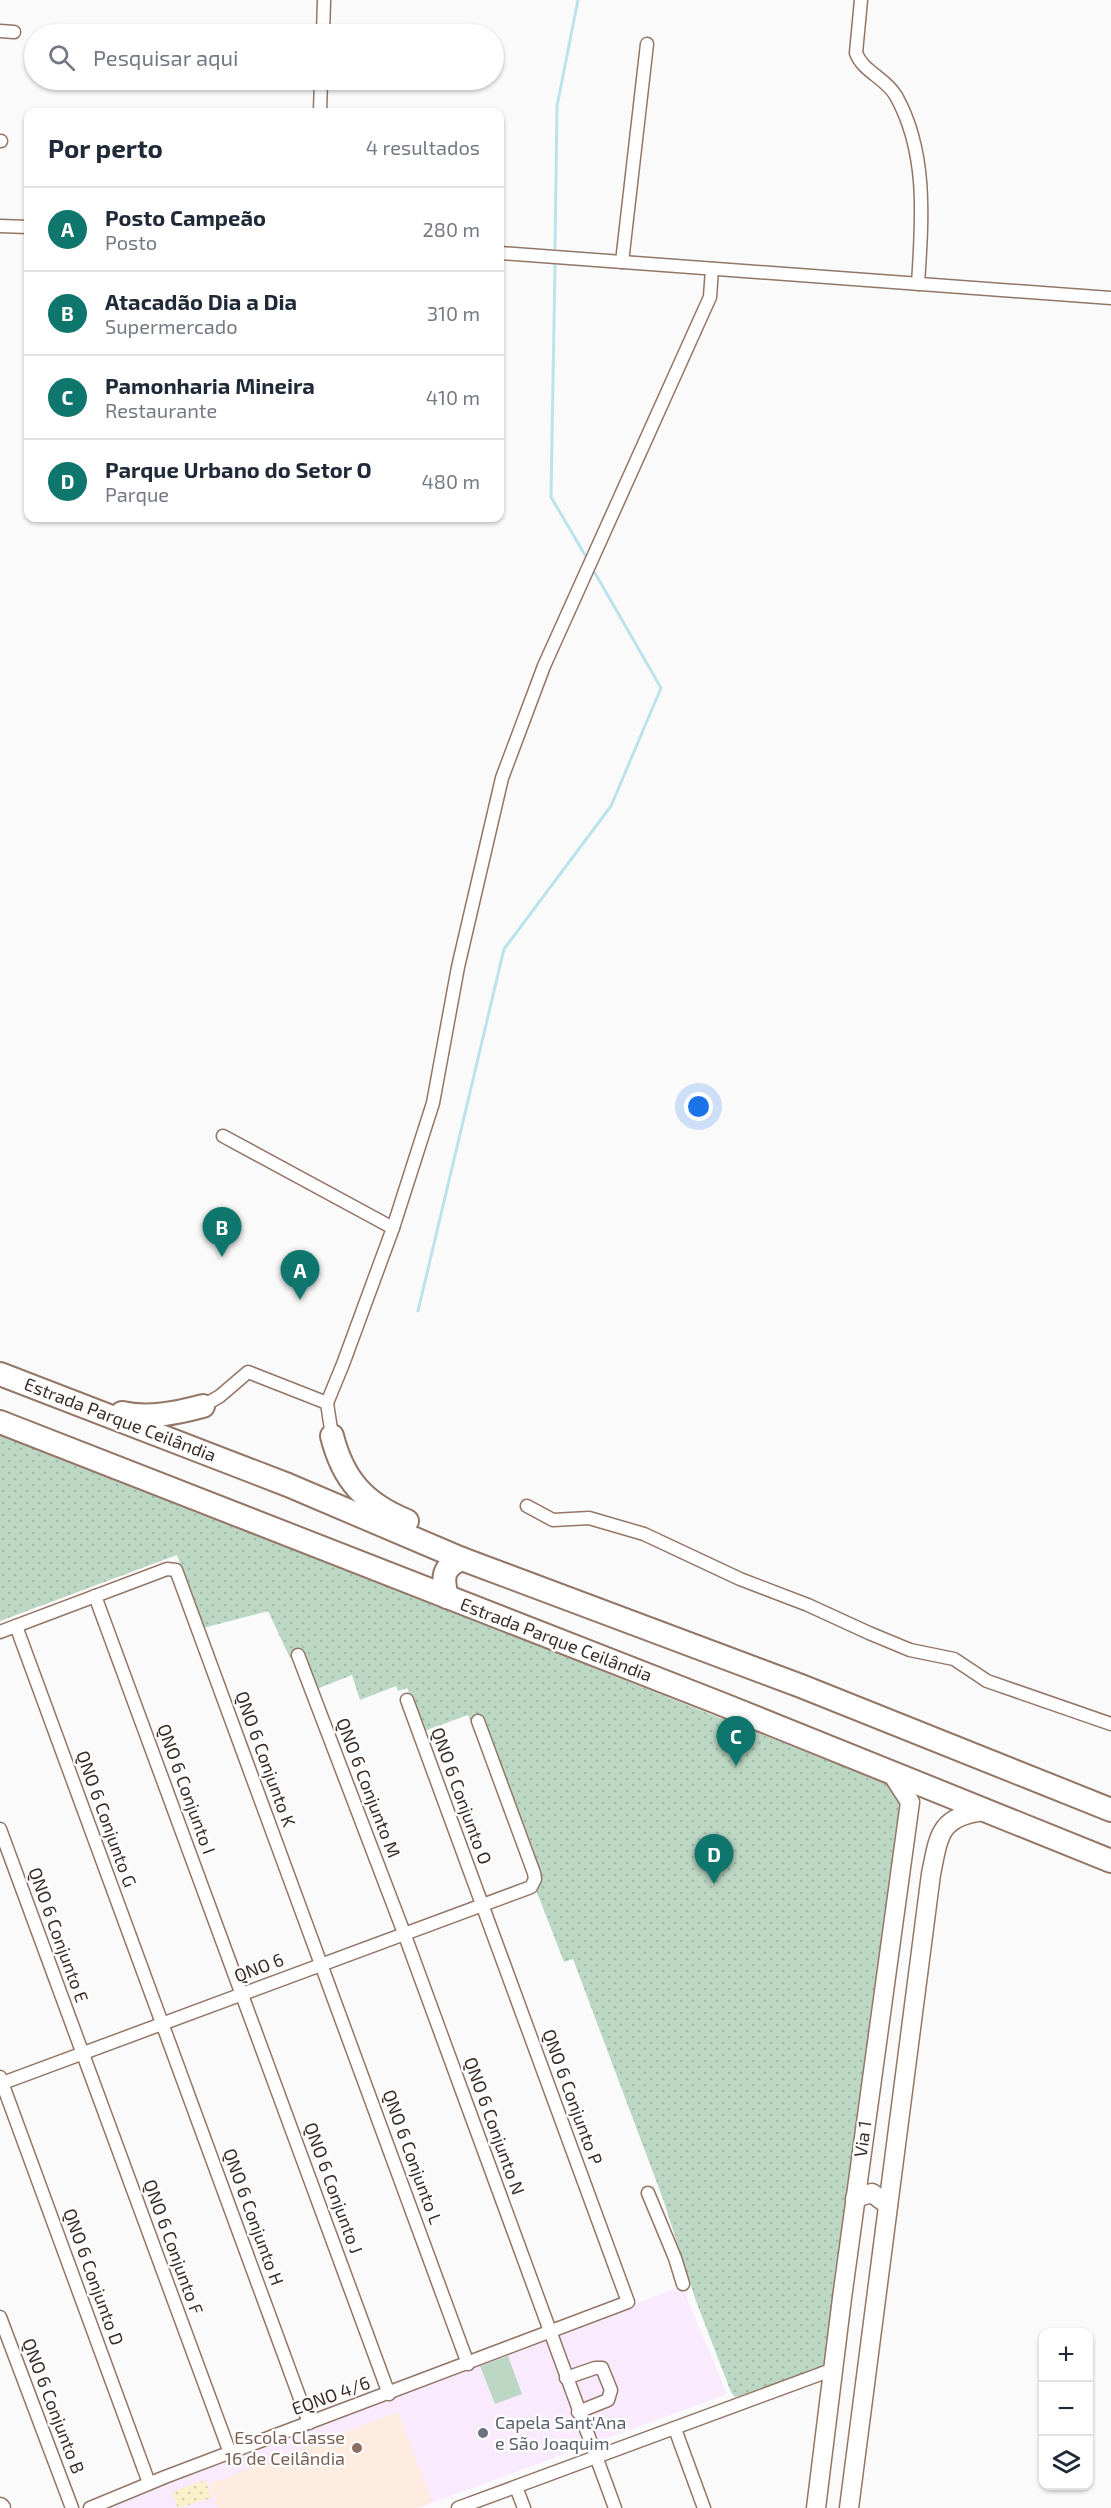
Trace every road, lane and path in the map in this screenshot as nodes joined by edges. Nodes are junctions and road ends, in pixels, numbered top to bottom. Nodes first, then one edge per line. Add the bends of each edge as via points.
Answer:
1 (324, 0) edge
2 (861, 0) edge
3 (323, 24) edge
4 (0, 31) edge
5 (14, 32) dead end
6 (647, 44) dead end
7 (321, 90) edge
8 (320, 108) edge
9 (0, 226) edge
10 (24, 227) edge
11 (504, 253) edge
12 (621, 262) junction
13 (712, 268) junction
14 (918, 284) junction
15 (1111, 298) edge
16 (223, 1136) dead end
17 (393, 1228) junction
18 (0, 1374) edge
19 (63, 1398) junction
20 (327, 1403) junction
21 (203, 1406) joint
22 (0, 1422) edge
23 (332, 1436) joint
24 (527, 1506) dead end
25 (462, 1559) junction
26 (533, 1586) junction
27 (95, 1596) junction
28 (447, 1597) junction
29 (16, 1626) junction
30 (0, 1632) edge
31 (298, 1655) dead end
32 (407, 1700) dead end
33 (478, 1721) dead end
34 (1111, 1724) edge
35 (892, 1774) junction
36 (1111, 1810) edge
37 (983, 1811) junction
38 (0, 1829) edge
39 (1111, 1861) edge
40 (482, 1905) junction
41 (404, 1933) junction
42 (322, 1964) junction
43 (243, 1994) junction
44 (163, 2024) junction
45 (83, 2053) junction
46 (1, 2081) edge
47 (648, 2193) dead end
48 (855, 2198) junction
49 (888, 2205) junction
50 (683, 2284) dead end
51 (628, 2302) joint
52 (0, 2317) edge
53 (551, 2332) junction
54 (468, 2364) junction
55 (834, 2368) junction
56 (566, 2378) junction
57 (388, 2394) junction
58 (578, 2412) junction
59 (309, 2423) junction
60 (675, 2429) junction
61 (230, 2453) junction
62 (595, 2458) junction
63 (149, 2483) junction
64 (516, 2487) junction
65 (72, 2508) edge
66 (90, 2508) edge
67 (458, 2508) edge
68 (524, 2508) edge
69 (615, 2508) edge
70 (704, 2508) edge
71 (816, 2508) edge
72 (849, 2508) edge

1 - 3 street
2 - 14 street via 856,53 859,61 894,92 908,119 919,170 922,223
4 - 5 street
6 - 12 street
7 - 8 street
9 - 10 street
11 - 12 street
12 - 13 street
13 - 14 street
13 - 17 street via 710,297 544,666 502,778 458,967 433,1103
14 - 15 street
16 - 17 street
17 - 20 street
18 - 19 highway, Estrada Parque Ceilândia
19 - 21 highway via 134,1416 180,1413
19 - 25 highway, Estrada Parque Ceilândia via 288,1485
20 - 21 street via 248,1372
20 - 23 street
22 - 28 highway, Estrada Parque Ceilândia
23 - 26 highway via 339,1463 351,1482 370,1500 394,1516 514,1569
24 - 34 street via 553,1520 589,1518 644,1534 910,1650 954,1659 987,1681
25 - 26 highway, Estrada Parque Ceilândia
25 - 28 highway via 447,1566 444,1573
26 - 36 highway, Estrada Parque Ceilândia
27 - 29 street
27 - 42 street, QNO 6 Conjunto K via 172,1569 177,1574
27 - 43 street, QNO 6 Conjunto I
28 - 35 highway, Estrada Parque Ceilândia
29 - 30 street
29 - 44 street, QNO 6 Conjunto G
31 - 41 street, QNO 6 Conjunto M
32 - 40 street, QNO 6 Conjunto O
33 - 40 street, QNO 6 via 535,1879 531,1887
35 - 37 highway, Estrada Parque Ceilândia
35 - 48 main road, Via 1 via 910,1802
37 - 39 highway, Estrada Parque Ceilândia
37 - 49 main road, Via 1 via 952,1818 942,1830 937,1846
38 - 45 street, QNO 6 Conjunto E
40 - 41 street, QNO 6
40 - 51 street, QNO 6 Conjunto P
41 - 42 street, QNO 6
41 - 53 street, QNO 6 Conjunto N
42 - 43 street, QNO 6
42 - 54 street, QNO 6 Conjunto L
43 - 44 street, QNO 6
43 - 57 street, QNO 6 Conjunto J
44 - 45 street, QNO 6
44 - 59 street, QNO 6 Conjunto H
45 - 46 street, QNO 6
45 - 61 street, QNO 6 Conjunto F
46 - 63 street, QNO 6 Conjunto D
47 - 50 street
48 - 49 main road via 872,2193
48 - 55 main road, Via 1
49 - 72 main road, Via 1
51 - 53 street, EQNO 4/6
52 - 65 street, QNO 6 Conjunto B
53 - 54 street, EQNO 4/6
53 - 56 street
54 - 57 street, EQNO 4/6
55 - 60 street
55 - 71 main road, Via 1
56 - 58 street
56 - 58 street via 602,2368 611,2390 608,2400
57 - 59 street, EQNO 4/6
58 - 62 street
59 - 61 street, EQNO 4/6
60 - 62 street
60 - 70 street
61 - 63 street, EQNO 4/6
62 - 64 street
62 - 69 street
63 - 66 street, EQNO 4/6
64 - 67 street
64 - 68 street

